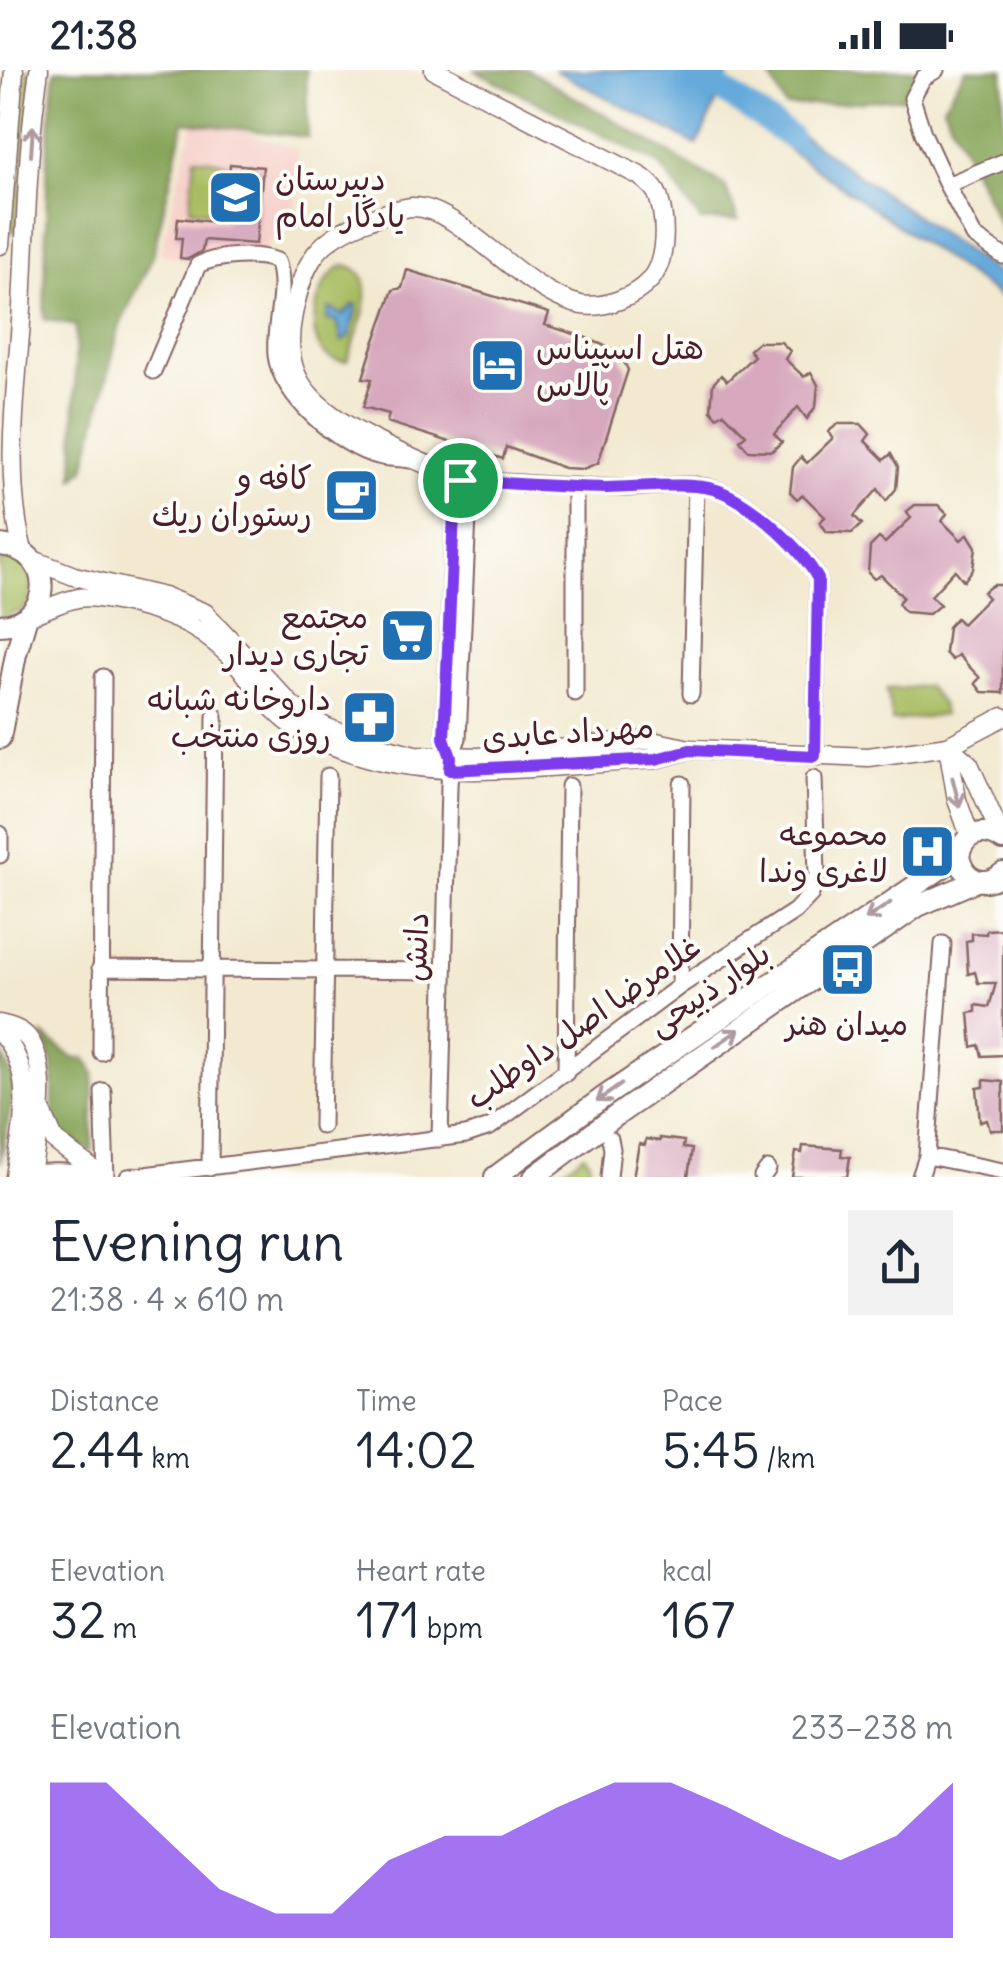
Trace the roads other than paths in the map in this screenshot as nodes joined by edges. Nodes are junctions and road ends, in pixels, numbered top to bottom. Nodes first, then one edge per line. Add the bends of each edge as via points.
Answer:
1 (14, 70) edge
2 (39, 70) edge
3 (434, 70) edge
4 (936, 70) edge
5 (1003, 162) edge
6 (947, 185) junction
7 (0, 245) edge
8 (0, 254) edge
9 (25, 255) junction
10 (1003, 256) edge
11 (153, 371) dead end
12 (418, 460) junction
13 (460, 480) junction
14 (696, 485) junction
15 (575, 487) junction
16 (0, 546) edge
17 (28, 556) junction
18 (28, 616) junction
19 (0, 625) edge
20 (103, 677) dead end
21 (575, 693) dead end
22 (691, 694) dead end
23 (215, 716) dead end
24 (1003, 717) edge
25 (0, 738) edge
26 (948, 746) junction
27 (815, 756) junction
28 (450, 764) junction
29 (328, 776) dead end
30 (814, 778) dead end
31 (682, 784) dead end
32 (569, 786) dead end
33 (0, 834) edge
34 (970, 836) junction
35 (1003, 840) edge
36 (0, 855) edge
37 (959, 856) junction
38 (1002, 876) edge
39 (976, 881) junction
40 (943, 944) dead end
41 (100, 968) junction
42 (213, 969) junction
43 (326, 970) junction
44 (442, 971) junction
45 (680, 986) junction
46 (0, 1024) edge
47 (0, 1032) edge
48 (102, 1052) dead end
49 (566, 1073) junction
50 (102, 1092) dead end
51 (40, 1109) junction
52 (322, 1126) dead end
53 (440, 1138) junction
54 (610, 1140) dead end
55 (927, 1156) junction
56 (210, 1168) junction
57 (1003, 1172) edge
58 (25, 1176) edge
59 (102, 1177) edge
60 (128, 1177) edge
61 (495, 1177) edge
62 (534, 1177) edge
63 (609, 1177) edge
64 (920, 1177) edge

1 - 7 street
9 -> 2 street
3 - 12 street via 640,176 659,196 664,234 650,280 616,302 595,305 534,285 429,208 376,216 327,240 301,278 290,338 294,371 326,412
4 - 6 street via 912,98
5 - 6 street
6 - 10 street via 974,236
8 - 9 street
9 - 17 street via 13,511
11 - 12 street via 198,265 272,258 282,277 276,358 294,396 319,422 376,456
12 - 13 street
13 - 15 street
13 - 28 street, دانش via 444,738
14 - 15 street
14 - 22 street
14 - 27 street via 722,492 770,525 808,560 818,579
15 - 21 street
16 - 17 main road
17 - 18 main road via 42,582
17 - 28 street, مهرداد عابدی via 205,613 294,707 325,727
18 - 19 main road
18 - 25 main road
18 - 28 street, مهرداد عابدی via 78,597 165,612 218,644 289,723 319,740 381,760
20 - 41 street
23 - 42 street
24 - 26 street, مهرداد عابدی
26 - 27 street, مهرداد عابدی via 868,758
26 -> 34 street
26 - 35 street via 969,764
27 - 28 street, مهرداد عابدی via 690,750 647,740
28 - 44 street, دانش
29 - 43 street
30 - 45 street, غلامرضا اصل داوطلب via 817,874 811,894
31 - 45 street
32 - 49 street
33 - 36 street
34 - 35 main road via 993,833
34 - 37 main road
37 - 39 main road
37 -> 61 main road, بلوار ذبیحی
38 - 39 main road
62 -> 39 main road, بلوار ذبیحی via 918,906
40 - 55 street
41 - 42 street
41 - 48 street
42 - 43 street
42 - 56 street
43 - 44 street
43 - 52 street
44 - 53 street, دانش
45 - 49 street, غلامرضا اصل داوطلب
46 - 51 street via 17,1029 33,1048
47 - 58 street via 26,1080
49 - 53 street, غلامرضا اصل داوطلب via 490,1127
50 - 59 street
51 - 58 street
51 - 59 street via 55,1140
53 - 56 street, غلامرضا اصل داوطلب
54 - 63 street
55 - 57 street
55 - 64 street
56 - 60 street, غلامرضا اصل داوطلب
58 - 59 street

